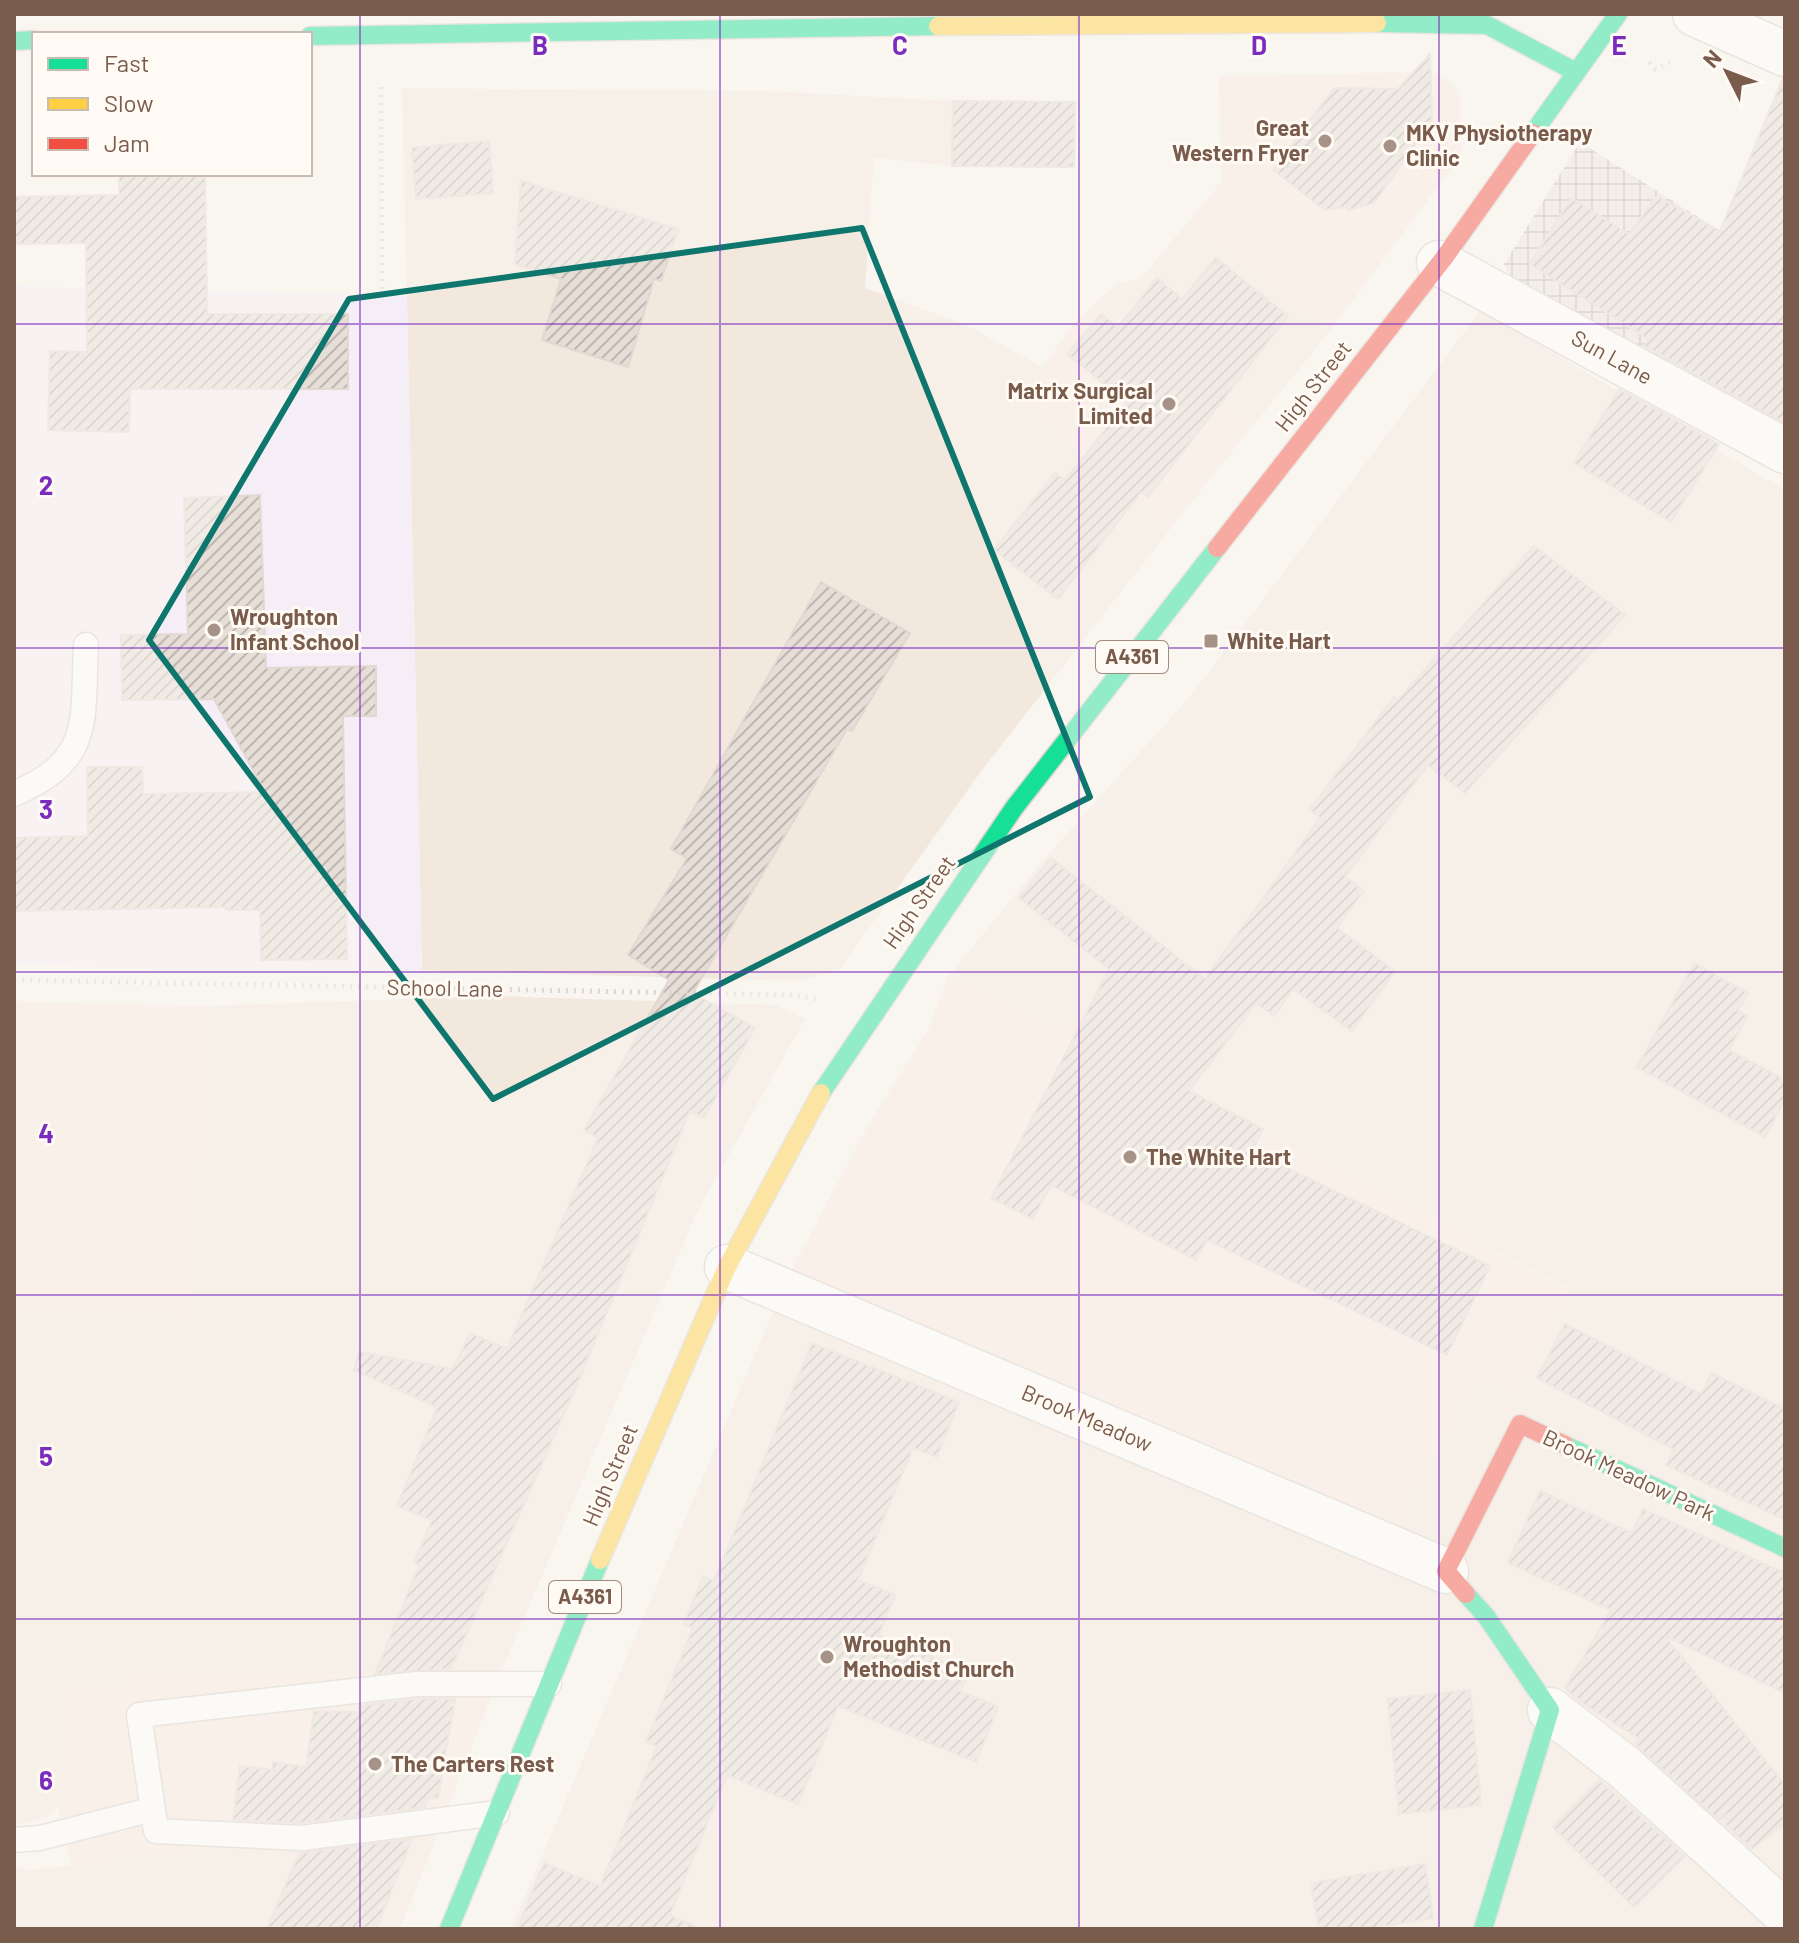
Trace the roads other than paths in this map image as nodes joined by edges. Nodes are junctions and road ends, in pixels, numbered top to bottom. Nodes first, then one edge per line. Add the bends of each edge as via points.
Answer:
1 (1618, 14) edge
2 (1695, 14) edge
3 (1003, 19) edge
4 (1212, 19) edge
5 (312, 36) edge
6 (1785, 54) edge
7 (1576, 72) junction
8 (1439, 263) junction
9 (1785, 451) edge
10 (86, 645) dead end
11 (14, 794) edge
12 (727, 1267) junction
13 (1785, 1548) edge
14 (1446, 1571) junction
15 (549, 1684) junction
16 (1550, 1710) junction
17 (153, 1809) junction
18 (497, 1813) junction
19 (14, 1840) edge
20 (1785, 1913) edge
21 (449, 1929) edge
22 (1483, 1929) edge

1 - 7 main road, High Street / A4361
2 - 6 street
3 - 4 main road
3 - 5 main road
4 - 7 main road via 1480,24
7 - 8 main road, High Street / A4361
8 - 9 street, Sun Lane
8 - 12 main road, High Street / A4361 via 1014,808 874,1007 788,1149
10 - 11 lane via 83,706 73,754 46,780
12 - 14 street, Brook Meadow
12 - 15 main road, High Street / A4361
13 - 14 main road, Brook Meadow Park via 1520,1424
14 - 16 main road via 1486,1616
15 - 17 lane via 417,1684 139,1715
15 - 18 main road, High Street / A4361
16 - 20 street via 1624,1767
16 - 22 main road
17 - 18 lane via 156,1831 302,1838
17 - 19 lane
18 - 21 main road, High Street / A4361

